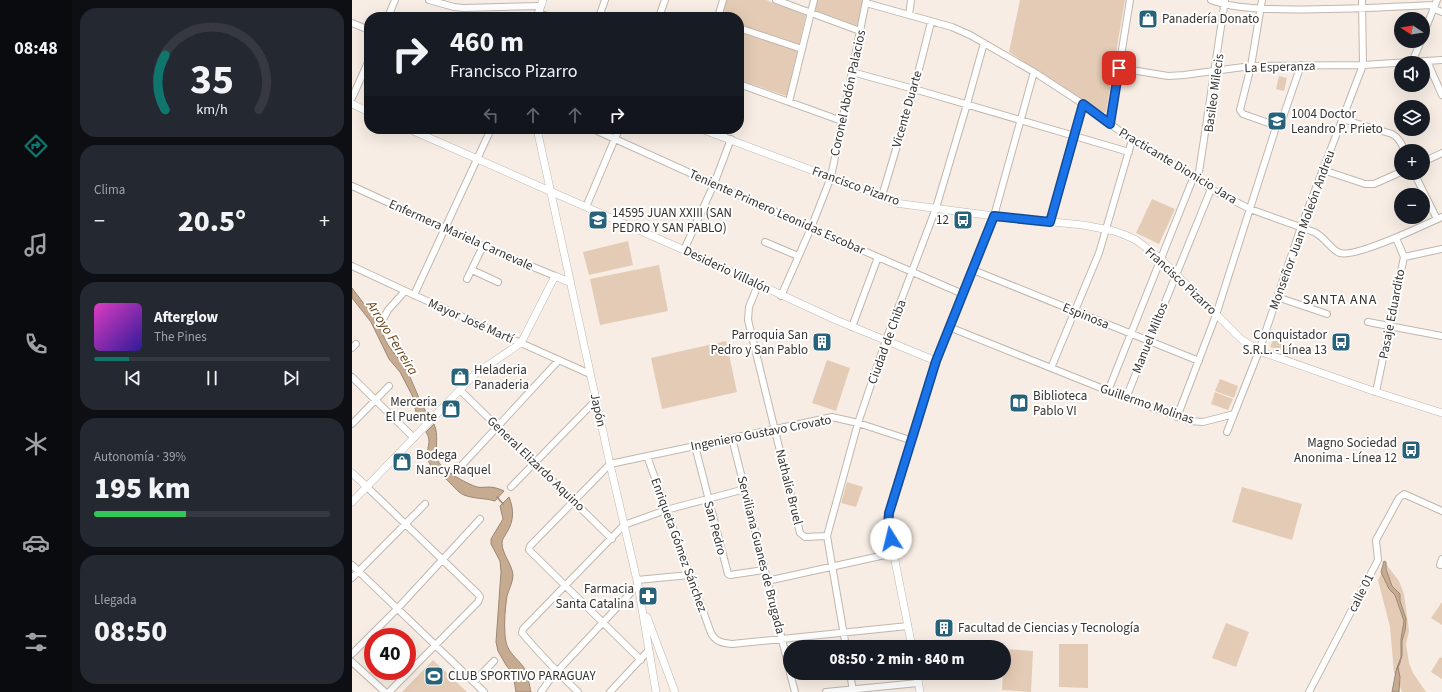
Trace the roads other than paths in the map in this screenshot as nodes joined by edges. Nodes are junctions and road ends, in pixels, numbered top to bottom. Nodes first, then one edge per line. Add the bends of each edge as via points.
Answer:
1 (396, 0) edge
2 (429, 0) edge
3 (456, 0) edge
4 (605, 0) edge
5 (664, 0) edge
6 (723, 0) edge
7 (776, 0) edge
8 (814, 0) edge
9 (911, 0) edge
10 (1130, 0) edge
11 (1212, 0) edge
12 (1262, 0) edge
13 (1362, 0) edge
14 (866, 2) edge
15 (1226, 3) edge
16 (1435, 5) edge
17 (454, 7) junction
18 (1261, 8) junction
19 (1362, 8) junction
20 (540, 9) edge
21 (390, 12) edge
22 (601, 12) edge
23 (660, 12) edge
24 (719, 12) edge
25 (1442, 12) edge
26 (811, 13) junction
27 (909, 15) junction
28 (1430, 18) edge
29 (931, 22) junction
30 (352, 23) edge
31 (364, 28) edge
32 (744, 30) edge
33 (860, 31) junction
34 (984, 43) junction
35 (802, 49) junction
36 (1442, 60) edge
37 (1430, 61) edge
38 (1394, 63) edge
39 (1301, 65) junction
40 (1363, 65) junction
41 (1251, 66) junction
42 (1119, 68) junction
43 (1430, 70) edge
44 (364, 71) edge
45 (1216, 71) junction
46 (852, 72) junction
47 (1034, 72) junction
48 (744, 87) edge
49 (914, 89) junction
50 (1442, 95) edge
51 (352, 98) edge
52 (789, 102) junction
53 (352, 104) edge
54 (967, 104) junction
55 (1083, 104) junction
56 (364, 110) edge
57 (1342, 119) junction
58 (1021, 120) junction
59 (842, 121) junction
60 (1110, 124) junction
61 (1276, 127) junction
62 (420, 134) edge
63 (489, 134) edge
64 (538, 134) edge
65 (604, 134) edge
66 (617, 134) edge
67 (715, 134) edge
68 (724, 134) edge
69 (723, 137) junction
70 (1074, 137) junction
71 (615, 139) junction
72 (731, 139) junction
73 (1132, 140) junction
74 (1402, 144) edge
75 (1128, 152) junction
76 (1442, 153) edge
77 (477, 159) junction
78 (1430, 159) edge
79 (1323, 170) junction
80 (1394, 175) edge
81 (830, 177) junction
82 (1198, 179) junction
83 (1418, 180) edge
84 (714, 184) junction
85 (352, 186) edge
86 (1211, 189) junction
87 (551, 192) junction
88 (882, 196) junction
89 (586, 207) junction
90 (936, 208) junction
91 (1250, 209) junction
92 (994, 216) junction
93 (1439, 218) edge
94 (1050, 222) junction
95 (1301, 227) junction
96 (445, 228) junction
97 (811, 228) junction
98 (1106, 230) junction
99 (1396, 238) junction
100 (765, 242) dead end
101 (483, 246) junction
102 (1442, 249) edge
103 (684, 250) junction
104 (798, 256) junction
105 (878, 257) junction
106 (1404, 257) junction
107 (1161, 259) junction
108 (352, 266) edge
109 (472, 270) junction
110 (973, 270) junction
111 (913, 272) junction
112 (1176, 274) junction
113 (555, 276) junction
114 (467, 279) dead end
115 (498, 282) dead end
116 (571, 283) junction
117 (758, 285) junction
118 (405, 291) junction
119 (963, 294) junction
120 (414, 295) junction
121 (780, 296) junction
122 (1277, 298) junction
123 (1074, 311) junction
124 (1327, 314) dead end
125 (1216, 315) junction
126 (1368, 322) dead end
127 (380, 325) dead end
128 (852, 327) junction
129 (949, 327) junction
130 (1390, 327) junction
131 (1131, 333) junction
132 (1442, 336) edge
133 (886, 340) junction
134 (1149, 340) junction
135 (521, 343) junction
136 (1259, 351) junction
137 (559, 360) junction
138 (936, 361) junction
139 (1199, 361) junction
140 (1051, 368) junction
141 (590, 374) junction
142 (352, 377) edge
143 (389, 386) dead end
144 (460, 390) junction
145 (1108, 391) junction
146 (1376, 392) junction
147 (1126, 398) junction
148 (375, 400) junction
149 (596, 400) junction
150 (1442, 413) edge
151 (1234, 414) junction
152 (1177, 416) junction
153 (858, 423) junction
154 (352, 424) edge
155 (498, 427) junction
156 (774, 429) junction
157 (1227, 432) dead end
158 (414, 438) junction
159 (732, 438) junction
160 (910, 440) junction
161 (695, 446) junction
162 (647, 456) junction
163 (535, 464) junction
164 (610, 464) junction
165 (462, 465) dead end
166 (352, 473) edge
167 (367, 487) junction
168 (511, 487) dead end
169 (745, 489) junction
170 (708, 498) junction
171 (574, 501) junction
172 (352, 502) edge
173 (425, 504) dead end
174 (666, 510) junction
175 (1442, 511) edge
176 (480, 519) dead end
177 (406, 524) junction
178 (624, 526) junction
179 (827, 536) junction
180 (612, 539) junction
181 (894, 553) junction
182 (442, 559) junction
183 (352, 566) edge
184 (831, 566) junction
185 (764, 570) junction
186 (358, 571) junction
187 (690, 575) junction
188 (352, 578) edge
189 (767, 581) junction
190 (638, 582) junction
191 (565, 586) junction
192 (641, 601) junction
193 (397, 609) junction
194 (602, 623) junction
195 (908, 626) junction
196 (843, 632) junction
197 (781, 639) junction
198 (845, 640) edge
199 (911, 640) edge
200 (435, 645) junction
201 (783, 646) edge
202 (649, 650) junction
203 (352, 654) edge
204 (641, 660) junction
205 (494, 661) dead end
206 (352, 662) edge
207 (556, 672) junction
208 (792, 680) edge
209 (851, 680) edge
210 (474, 682) junction
211 (918, 682) joint
212 (853, 690) edge
213 (385, 692) edge
214 (389, 692) edge
215 (484, 692) edge
216 (541, 692) edge
217 (578, 692) edge
218 (610, 692) edge
219 (656, 692) edge
220 (675, 692) edge
221 (795, 692) edge
222 (826, 692) edge
223 (920, 692) edge
224 (1310, 692) edge

1 - 21 street
2 - 17 street
3 - 17 street
4 - 22 street
5 - 23 street
6 - 24 street
7 - 26 street
8 - 26 street
9 - 27 street
10 - 42 street
11 - 15 street
12 - 18 street
13 - 19 street, Monseñor Juan Moleón Andreu
14 - 27 street, Practicante Dionicio Jara
14 - 33 street, Coronel Abdón Palacios
15 - 18 street
15 - 45 street, Basileo Milecis
16 - 19 street
16 - 25 street
16 - 28 street
17 - 20 street
18 - 19 street
18 - 41 street
19 - 40 street, Monseñor Juan Moleón Andreu
26 - 33 street
26 - 35 street
27 - 29 street, Practicante Dionicio Jara
29 - 34 street, Practicante Dionicio Jara via 952,27
29 - 49 street, Vicente Duarte
30 - 31 street
32 - 35 street
33 - 46 street, Coronel Abdón Palacios
34 - 47 street, Practicante Dionicio Jara
34 - 54 street, Ciudad de Chiba
35 - 52 street
36 - 37 street, La Esperanza
38 - 40 street, La Esperanza
39 - 40 street, La Esperanza
39 - 41 street, La Esperanza
39 - 61 street via 1280,125
40 - 57 street, Monseñor Juan Moleón Andreu
41 - 45 street, La Esperanza
41 - 61 street via 1240,110 1243,114
42 - 45 street, La Esperanza via 1168,76
42 - 60 street
43 - 50 street
44 - 51 street
45 - 82 street, Basileo Milecis
46 - 49 street
46 - 59 street, Coronel Abdón Palacios
47 - 55 street, Practicante Dionicio Jara
47 - 58 street
48 - 52 street
49 - 54 street
49 - 88 street, Vicente Duarte
52 - 59 street
53 - 56 street
54 - 58 street
54 - 90 street, Ciudad de Chiba
55 - 60 street, Practicante Dionicio Jara
55 - 70 street
57 - 74 street via 1392,134
57 - 79 street, Monseñor Juan Moleón Andreu
58 - 70 street
58 - 92 street
59 - 81 street, Coronel Abdón Palacios
60 - 73 street, Practicante Dionicio Jara
61 - 91 street
62 - 77 street, Desiderio Villalón
63 - 77 street
64 - 87 street, Japón
65 - 71 street, Teniente Primero Leonidas Escobar
66 - 71 street
67 - 69 street, Francisco Pizarro
68 - 69 street
69 - 72 street, Francisco Pizarro
70 - 75 street
70 - 94 street
71 - 84 street, Teniente Primero Leonidas Escobar
71 - 89 street
72 - 81 street, Francisco Pizarro
72 - 84 street
73 - 75 street
73 - 82 street, Practicante Dionicio Jara
75 - 98 street
76 - 78 street
77 - 87 street, Desiderio Villalón
77 - 96 street
79 - 80 street via 1365,184 1374,184
79 - 95 street, Monseñor Juan Moleón Andreu
81 - 88 street, Francisco Pizarro
81 - 97 street, Coronel Abdón Palacios
82 - 86 street, Practicante Dionicio Jara
82 - 107 street, Basileo Milecis
83 - 93 street
84 - 97 street, Teniente Primero Leonidas Escobar
84 - 103 street
85 - 96 street, Enfermera Mariela Carnevale
86 - 91 street, Practicante Dionicio Jara
86 - 112 street, Manuel Miltos
87 - 89 street, Desiderio Villalón
87 - 116 street, Japón
88 - 90 street, Francisco Pizarro via 895,203
89 - 103 street, Desiderio Villalón
90 - 92 street, Francisco Pizarro
90 - 111 street, Ciudad de Chiba
91 - 95 street, Practicante Dionicio Jara
91 - 125 street
92 - 94 street, Francisco Pizarro
92 - 110 street
93 - 99 street
94 - 98 street, Francisco Pizarro
95 - 99 street, Practicante Dionicio Jara via 1320,235 1341,254 1355,253
95 - 122 street, Monseñor Juan Moleón Andreu
96 - 101 street, Enfermera Mariela Carnevale
96 - 120 street
97 - 104 street, Coronel Abdón Palacios
97 - 105 street, Teniente Primero Leonidas Escobar
98 - 107 street, Francisco Pizarro via 1136,240
98 - 123 street
99 - 106 street, Pasaje Eduardito
100 - 104 street
101 - 109 street
101 - 113 street, Enfermera Mariela Carnevale
102 - 106 street
103 - 117 street, Desiderio Villalón
104 - 121 street, Coronel Abdón Palacios
105 - 111 street, Teniente Primero Leonidas Escobar
105 - 128 street
106 - 130 street, Pasaje Eduardito
107 - 112 street, Francisco Pizarro
107 - 131 street, Basileo Milecis
108 - 118 street, Mayor José Martí
109 - 114 street
109 - 115 street
110 - 119 street
110 - 123 street, Espinosa
111 - 119 street, Teniente Primero Leonidas Escobar
111 - 133 street, Ciudad de Chiba
112 - 125 street, Francisco Pizarro
112 - 134 street, Manuel Miltos
113 - 116 street, Enfermera Mariela Carnevale
113 - 135 street
116 - 141 street, Japón
117 - 121 street, Desiderio Villalón
117 - 156 street, Nathalie Bruel via 749,306 748,320
118 - 120 street, Mayor José Martí
118 - 127 street via 388,310
119 - 129 street
120 - 135 street, Mayor José Martí
121 - 128 street, Desiderio Villalón
122 - 124 street
122 - 136 street, Monseñor Juan Moleón Andreu
123 - 131 street, Espinosa
123 - 140 street
125 - 136 street, Francisco Pizarro
125 - 139 street
126 - 130 street
128 - 133 street, Desiderio Villalón
129 - 138 street
129 - 140 street, Guillermo Molinas
130 - 132 street
130 - 146 street, Pasaje Eduardito
131 - 134 street, Espinosa
131 - 145 street, Basileo Milecis
133 - 138 street, Desiderio Villalón
133 - 153 street, Ciudad de Chiba
134 - 139 street, Espinosa
134 - 147 street, Manuel Miltos
135 - 137 street, Mayor José Martí
135 - 144 street via 481,369
136 - 146 street, Francisco Pizarro
136 - 151 street, Monseñor Juan Moleón Andreu
137 - 141 street, Mayor José Martí
137 - 155 street
138 - 160 street
139 - 152 street
140 - 145 street, Guillermo Molinas
141 - 149 street, Japón
142 - 148 street
143 - 148 street
144 - 155 street, General Elizardo Aquino
144 - 158 street
145 - 147 street, Guillermo Molinas
146 - 150 street, Francisco Pizarro
147 - 152 street, Guillermo Molinas
148 - 154 street
148 - 158 street
149 - 163 street
149 - 164 street, Japón
151 - 152 street, Guillermo Molinas via 1198,422
151 - 157 street, Monseñor Juan Moleón Andreu
153 - 156 street, Ingeniero Gustavo Crovato via 832,417
153 - 160 street, Ingeniero Gustavo Crovato
153 - 179 street, Ciudad de Chiba
155 - 163 street, General Elizardo Aquino
155 - 165 street
156 - 159 street, Ingeniero Gustavo Crovato
156 - 179 street, Nathalie Bruel via 800,533 805,537
158 - 167 street
159 - 161 street, Ingeniero Gustavo Crovato
159 - 169 street, Serviliana Guanes de Brugada
160 - 181 street via 888,519
161 - 162 street, Ingeniero Gustavo Crovato
161 - 170 street, San Pedro
162 - 164 street, Ingeniero Gustavo Crovato
162 - 174 street, Enriqueta Gómez Sánchez
163 - 168 street
163 - 171 street, General Elizardo Aquino
164 - 171 street
164 - 178 street, Japón
166 - 167 street
167 - 172 street
167 - 177 street
169 - 170 street
169 - 185 street, Serviliana Guanes de Brugada
170 - 174 street
170 - 185 street, San Pedro via 728,574
171 - 180 street, General Elizardo Aquino
171 - 191 street via 529,550
173 - 177 street
174 - 178 street
174 - 187 street, Enriqueta Gómez Sánchez
175 - 224 street, calle 01 via 1404,494 1399,498 1378,534 1378,560
176 - 182 street
177 - 182 street
177 - 186 street
178 - 180 street
178 - 190 street, Japón
179 - 184 street, Ciudad de Chiba
180 - 191 street
181 - 184 street
181 - 195 street
182 - 193 street
182 - 200 street via 480,597
183 - 186 street
184 - 189 street
184 - 196 street, Ciudad de Chiba
185 - 189 street, Serviliana Guanes de Brugada
186 - 188 street
186 - 193 street
187 - 190 street
187 - 197 street, Enriqueta Gómez Sánchez via 715,639 732,644
189 - 197 street, Serviliana Guanes de Brugada
190 - 192 street, Japón
190 - 194 street
191 - 194 street
191 - 207 street via 522,633
192 - 202 street, Japón
192 - 220 street
193 - 200 street
193 - 203 street
194 - 204 street
194 - 207 street
195 - 196 street
195 - 199 street
196 - 197 street
196 - 198 street, Ciudad de Chiba
197 - 201 street, Serviliana Guanes de Brugada
200 - 210 street
200 - 214 street
202 - 204 street
202 - 219 street, Japón
204 - 218 street
205 - 210 street
206 - 213 street
207 - 216 street
207 - 217 street
208 - 221 street, Serviliana Guanes de Brugada
209 - 212 street
210 - 215 street
211 - 212 street
211 - 223 street
212 - 222 street

